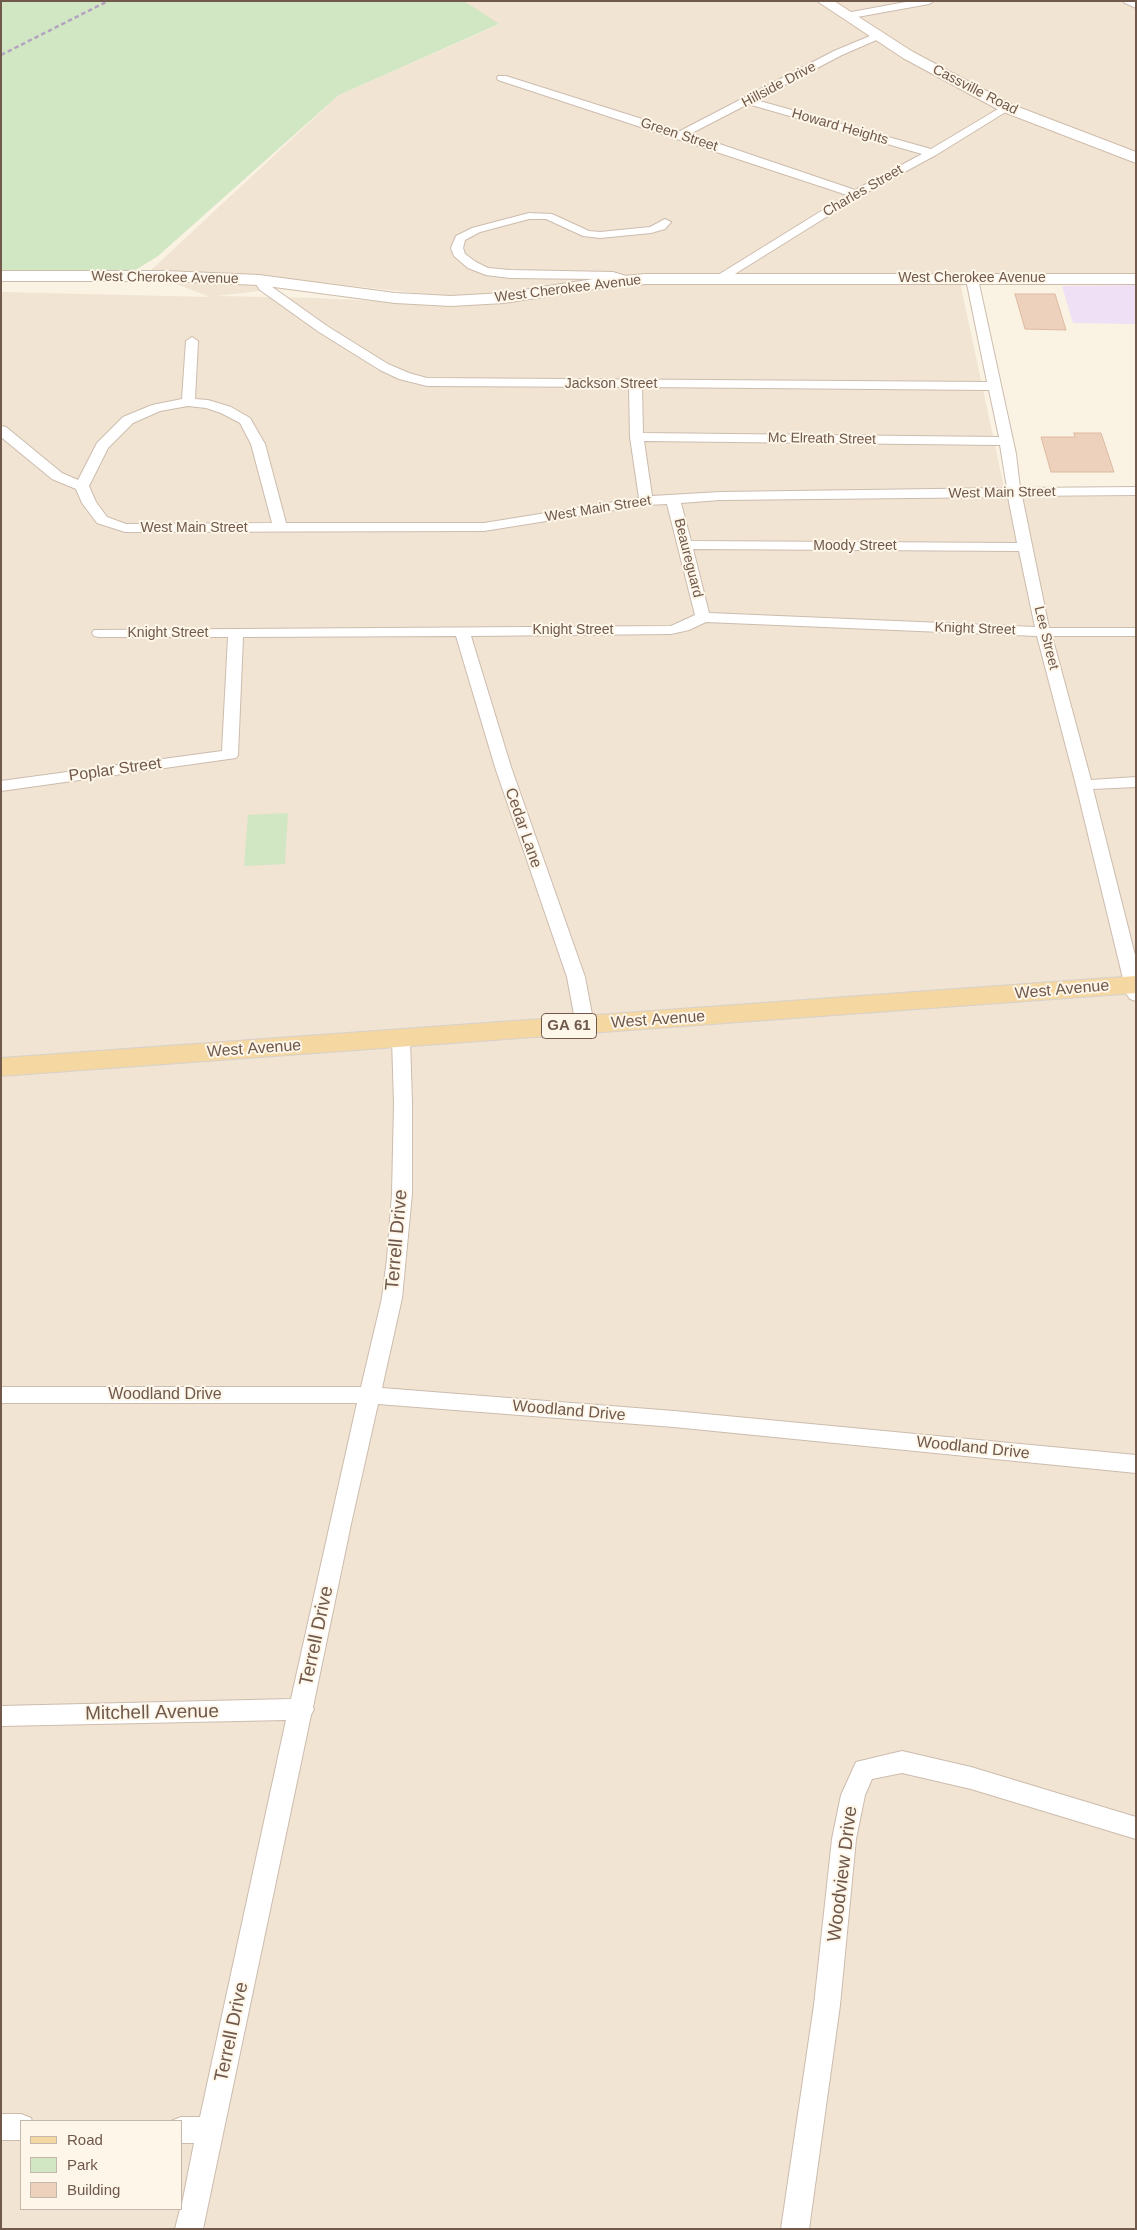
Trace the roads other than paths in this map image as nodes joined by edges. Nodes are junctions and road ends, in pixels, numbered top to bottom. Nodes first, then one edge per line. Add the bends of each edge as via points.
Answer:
1 (824, 1) edge
2 (929, 1) edge
3 (1128, 1) edge
4 (1136, 5) edge
5 (846, 16) junction
6 (877, 36) junction
7 (502, 78) dead end
8 (748, 101) junction
9 (1007, 108) junction
10 (681, 135) junction
11 (932, 153) junction
12 (1136, 158) edge
13 (856, 194) junction
14 (665, 222) dead end
15 (1, 276) edge
16 (722, 278) junction
17 (1136, 278) edge
18 (972, 279) junction
19 (259, 280) junction
20 (625, 280) junction
21 (192, 341) dead end
22 (636, 384) junction
23 (994, 386) junction
24 (188, 402) junction
25 (1, 430) edge
26 (637, 437) junction
27 (1006, 440) junction
28 (82, 486) junction
29 (1014, 492) junction
30 (1136, 492) edge
31 (673, 499) junction
32 (646, 500) junction
33 (280, 528) junction
34 (684, 545) junction
35 (1026, 548) junction
36 (703, 617) junction
37 (462, 630) junction
38 (1043, 632) junction
39 (1136, 632) edge
40 (99, 633) dead end
41 (236, 633) junction
42 (1136, 782) edge
43 (1, 786) edge
44 (1084, 786) junction
45 (1135, 988) edge
46 (585, 1025) junction
47 (401, 1039) junction
48 (1, 1067) edge
49 (1, 1395) edge
50 (369, 1395) junction
51 (1136, 1464) edge
52 (302, 1709) junction
53 (1, 1716) edge
54 (1136, 1828) edge
55 (1, 2127) edge
56 (20, 2127) edge
57 (182, 2130) edge
58 (210, 2130) junction
59 (189, 2229) edge
60 (795, 2229) edge

1 - 5 main road, Cassville Road
2 - 5 street
3 - 4 street
5 - 6 main road, Cassville Road
6 - 8 street, Hillside Drive
6 - 9 main road, Cassville Road
7 - 10 street, Green Street
8 - 10 street, Hillside Drive
8 - 11 street, Howard Heights
9 - 11 street, Charles Street
9 - 12 main road, Cassville Road
10 - 13 street, Green Street
11 - 13 street, Charles Street
13 - 16 street, Charles Street
14 - 20 street via 651,230 594,235 573,230 548,216 529,216 476,230 460,238 457,248 460,256 486,271 599,275
15 - 19 main road, West Cherokee Avenue via 164,276
16 - 18 main road, West Cherokee Avenue
16 - 20 main road, West Cherokee Avenue
17 - 18 main road, West Cherokee Avenue
18 - 23 street, Lee Street
19 - 20 main road, West Cherokee Avenue via 437,301 490,299
19 - 22 street, Jackson Street via 264,287 323,329 404,376 426,382
21 - 24 street
22 - 23 street, Jackson Street
22 - 26 street
23 - 27 street, Lee Street
24 - 28 street via 157,408 128,420 102,446
24 - 33 street via 217,407 245,421 258,444
25 - 28 street via 57,476
26 - 27 street, Mc Elreath Street
26 - 32 street
27 - 29 street, Lee Street
28 - 33 street, West Main Street via 89,503 102,520 125,528
29 - 30 street, West Main Street
29 - 31 street, West Main Street
29 - 35 street, Lee Street
31 - 32 street, West Main Street
31 - 34 street, Beaureguard
32 - 33 street, West Main Street via 484,527
34 - 35 street, Moody Street
34 - 36 street, Beaureguard
35 - 38 street, Lee Street
36 - 37 street, Knight Street via 671,630
36 - 38 street, Knight Street
37 - 41 street, Knight Street
37 - 46 street, Cedar Lane via 503,767 576,977
38 - 39 street, Knight Street
38 - 44 street, Lee Street
40 - 41 street, Knight Street
41 - 43 street, Poplar Street via 230,754
42 - 44 street
44 - 45 street, Lee Street
45 - 46 main road, West Avenue / GA 61
46 - 47 main road, West Avenue / GA 61
47 - 48 main road, West Avenue / GA 61
47 - 50 street, Terrell Drive via 402,1194 398,1259
49 - 50 street, Woodland Drive
50 - 51 street, Woodland Drive via 674,1419
50 - 52 street, Terrell Drive
52 - 53 street, Mitchell Avenue
52 - 58 street, Terrell Drive
54 - 60 street, Woodview Drive via 971,1778 902,1762 864,1770 853,1796 844,1840 828,2005
55 - 56 street
57 - 58 street
58 - 59 street, Terrell Drive

